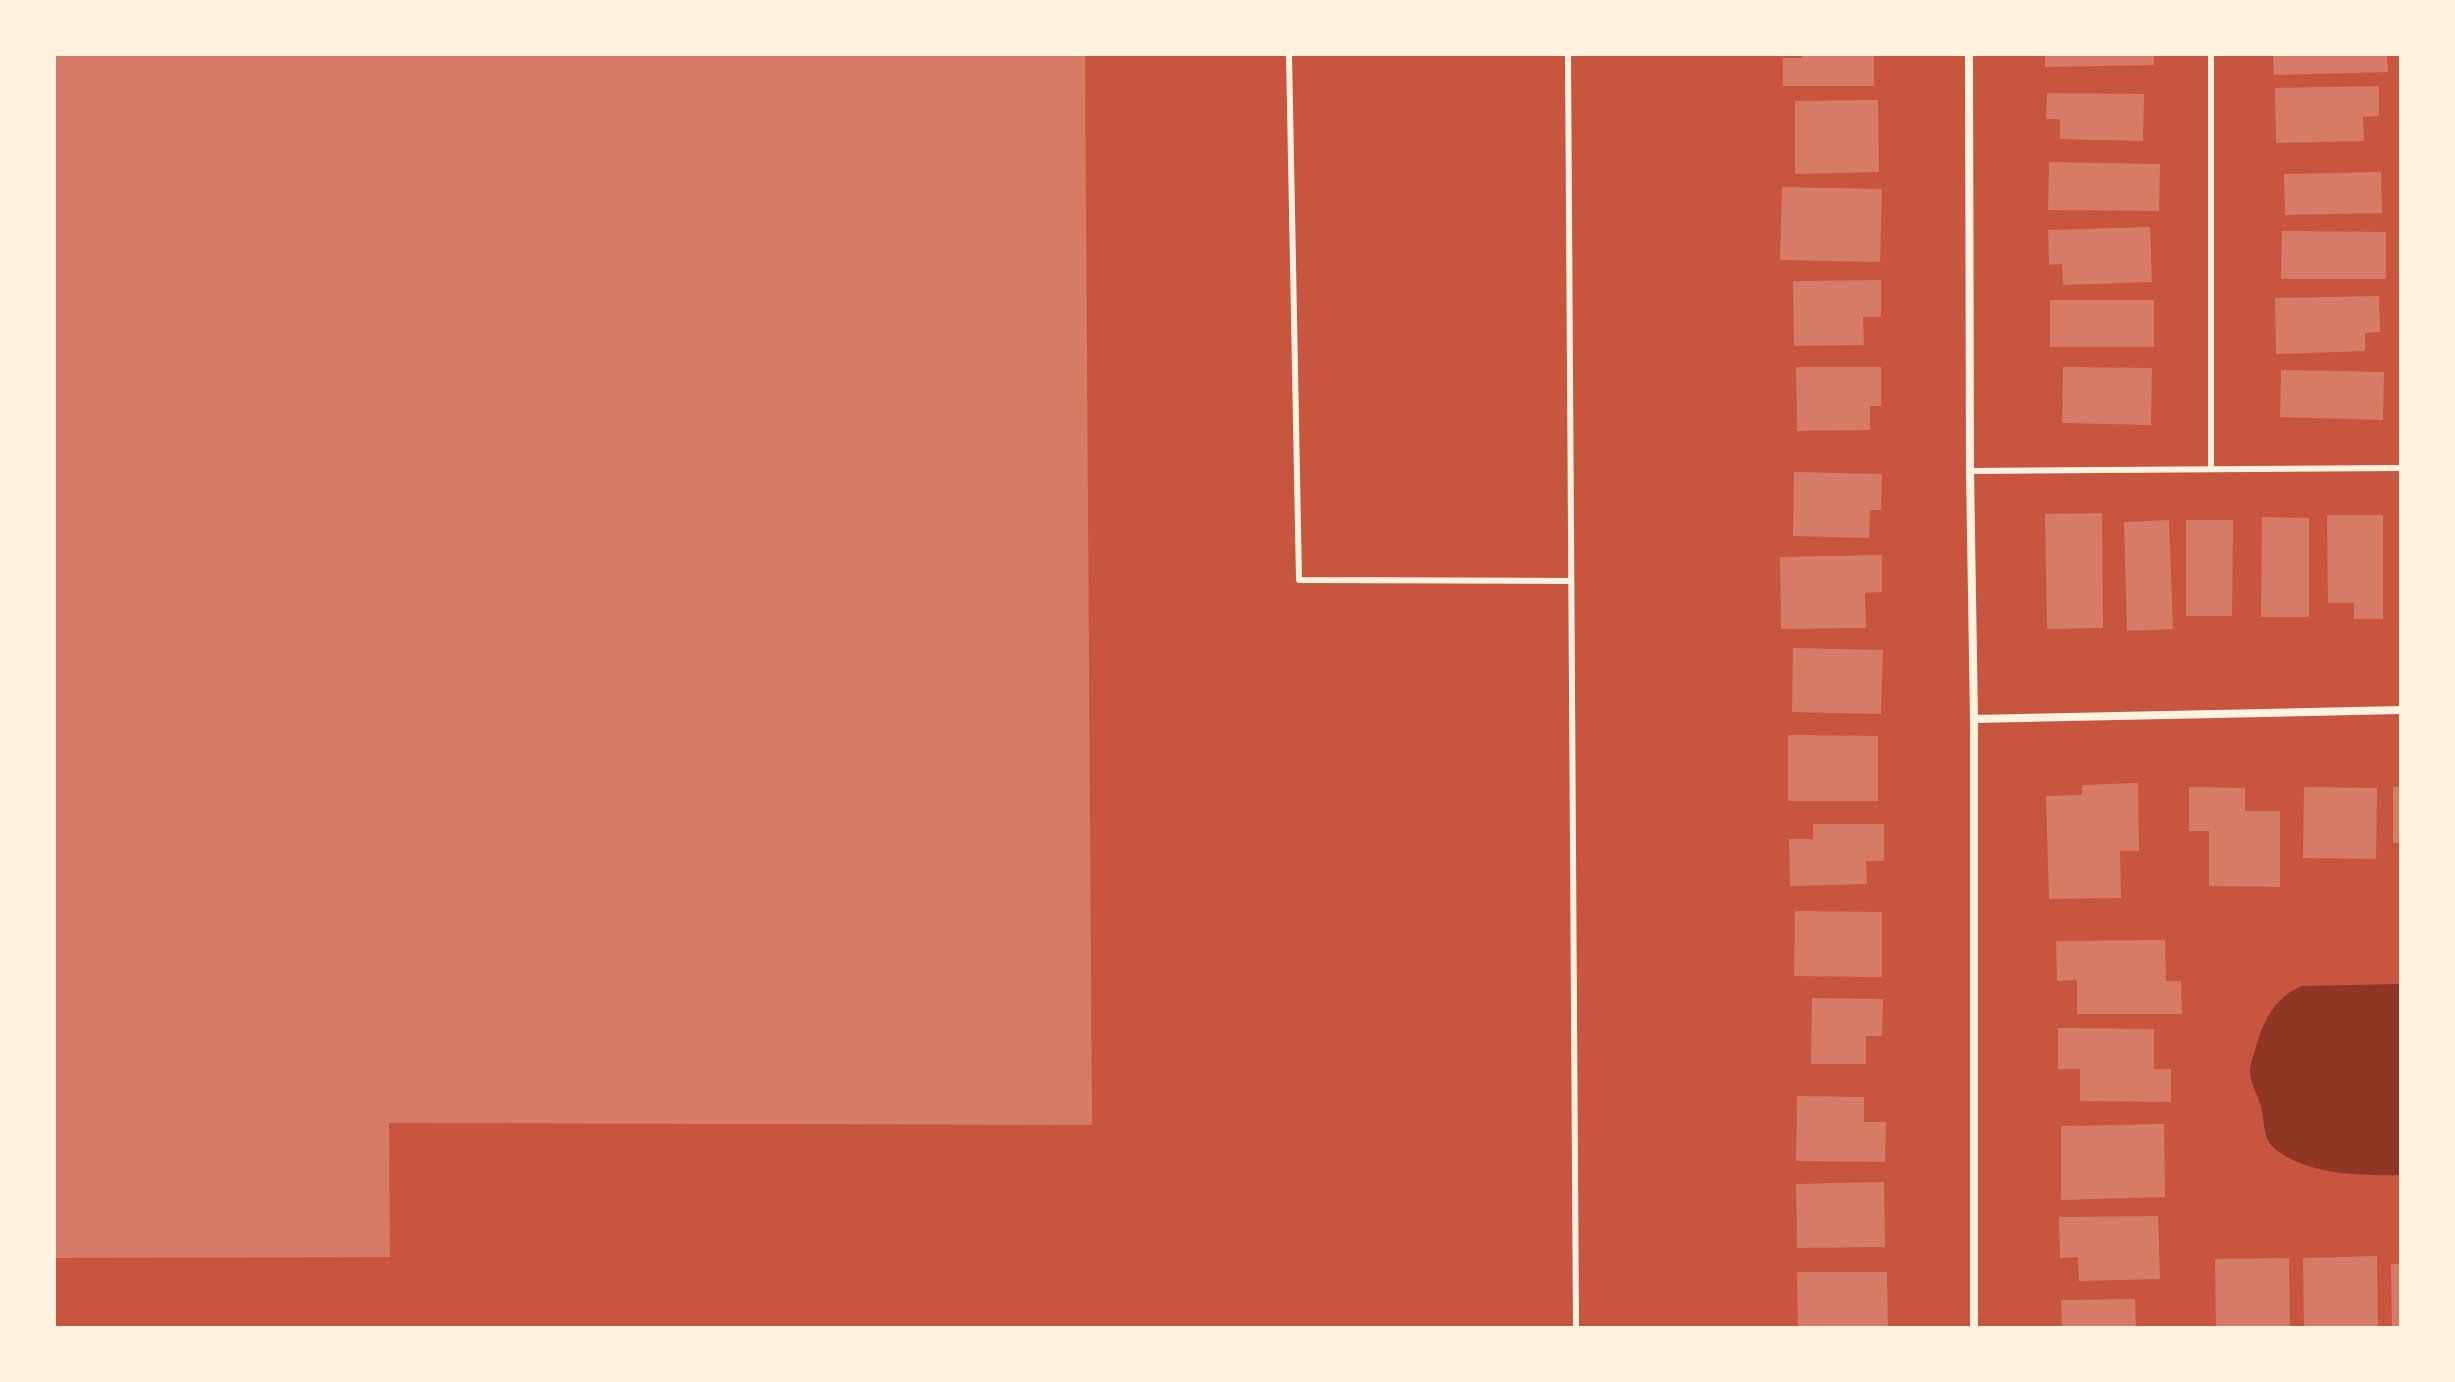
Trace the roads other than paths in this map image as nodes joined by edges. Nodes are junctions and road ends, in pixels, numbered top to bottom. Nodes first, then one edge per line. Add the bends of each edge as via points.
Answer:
1 (1289, 54) edge
2 (1568, 54) edge
3 (1969, 54) edge
4 (2211, 54) edge
5 (2401, 468) edge
6 (2211, 469) junction
7 (1970, 471) junction
8 (1571, 581) junction
9 (2401, 710) edge
10 (1974, 719) junction
11 (1576, 1328) edge
12 (1974, 1328) edge

1 - 8 lane via 1299,580
2 - 8 lane
3 - 7 street
4 - 6 lane
5 - 6 lane
6 - 7 lane
7 - 10 street
8 - 11 lane
9 - 10 street
10 - 12 street

